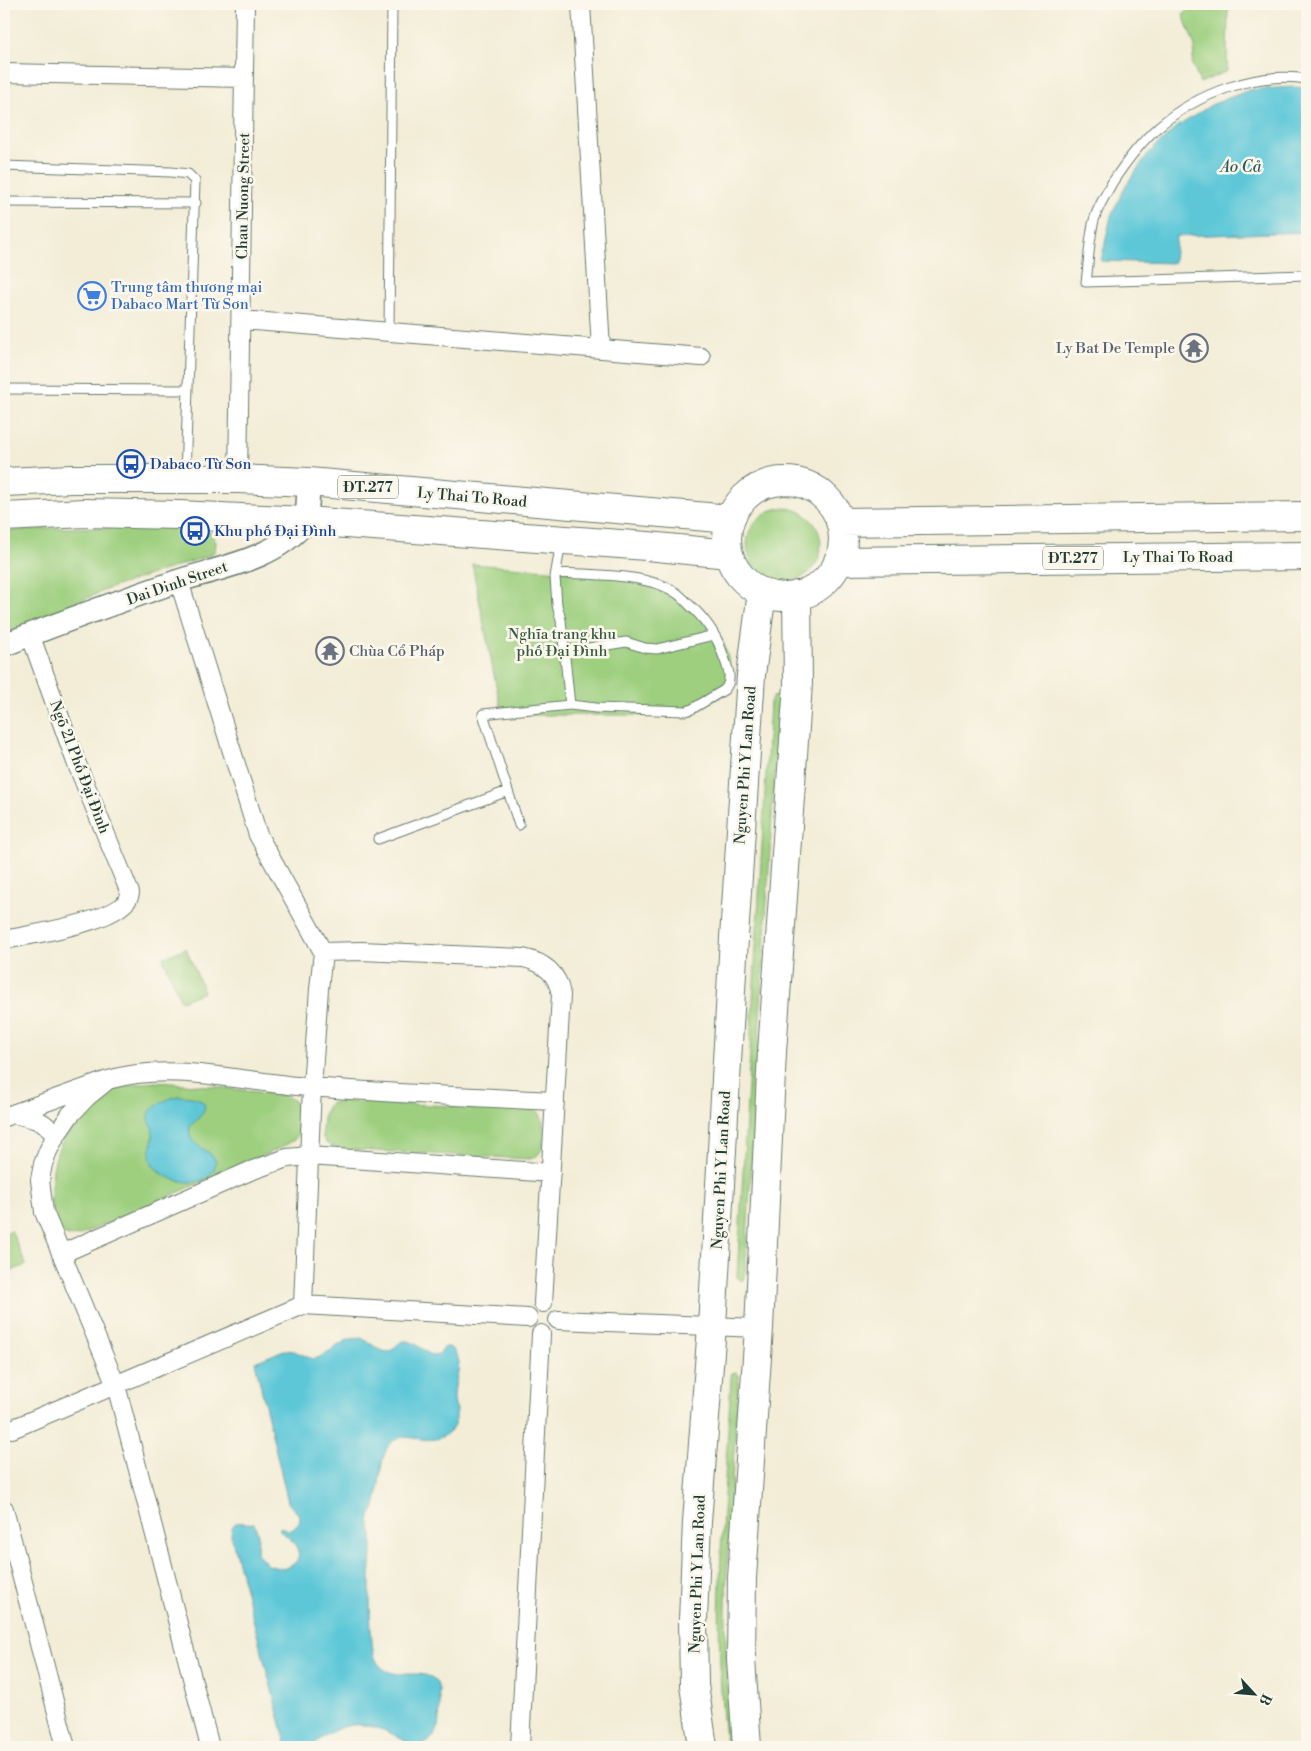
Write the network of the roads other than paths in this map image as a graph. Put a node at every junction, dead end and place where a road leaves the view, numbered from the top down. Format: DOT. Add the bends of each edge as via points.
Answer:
graph roads {
  1 [pos="245,4"];
  2 [pos="392,4"];
  3 [pos="581,4"];
  4 [pos="4,73"];
  5 [pos="244,78"];
  6 [pos="1307,78"];
  7 [pos="4,166"];
  8 [pos="4,202"];
  9 [pos="196,204"];
  10 [pos="1307,275"];
  11 [pos="241,320"];
  12 [pos="388,332"];
  13 [pos="601,349"];
  14 [pos="701,358"];
  15 [pos="4,389"];
  16 [pos="188,390"];
  17 [pos="238,479"];
  18 [pos="185,480"];
  19 [pos="4,482"];
  20 [pos="309,482"];
  21 [pos="1307,516"];
  22 [pos="4,517"];
  23 [pos="730,519"];
  24 [pos="305,521"];
  25 [pos="840,522"];
  26 [pos="561,540"];
  27 [pos="729,554"];
  28 [pos="1307,556"];
  29 [pos="838,561"];
  30 [pos="556,573"];
  31 [pos="179,581"];
  32 [pos="762,592"];
  33 [pos="797,595"];
  34 [pos="30,634"];
  35 [pos="714,635"];
  36 [pos="4,645"];
  37 [pos="564,652"];
  38 [pos="570,705"];
  39 [pos="508,791"];
  40 [pos="520,825"];
  41 [pos="378,840"];
  42 [pos="4,940"];
  43 [pos="323,952"];
  44 [pos="108,1080"];
  45 [pos="312,1087"];
  46 [pos="555,1101"];
  47 [pos="8,1116"];
  48 [pos="55,1137"];
  49 [pos="309,1156"];
  50 [pos="551,1173"];
  51 [pos="61,1254"];
  52 [pos="542,1303"];
  53 [pos="303,1305"];
  54 [pos="528,1318"];
  55 [pos="558,1320"];
  56 [pos="712,1326"];
  57 [pos="759,1328"];
  58 [pos="541,1334"];
  59 [pos="116,1385"];
  60 [pos="12,1429"];
  61 [pos="4,1509"];
  62 [pos="66,1747"];
  63 [pos="210,1747"];
  64 [pos="520,1747"];
  65 [pos="703,1747"];
  66 [pos="747,1747"];
  1 -- 5 [label="street, Chau Nuong Street"];
  2 -- 12 [label="lane"];
  3 -- 13 [label="street"];
  4 -- 5 [label="street"];
  5 -- 11 [label="street, Chau Nuong Street"];
  6 -- 10 [label="lane" via="1263,78 1238,85 1182,109 1158,127 1126,163 1103,199 1095,218 1086,282"];
  7 -- 9 [label="lane" via="188,174 196,181"];
  8 -- 9 [label="lane"];
  9 -- 16 [label="lane"];
  11 -- 12 [label="street"];
  11 -- 17 [label="street, Chau Nuong Street"];
  12 -- 13 [label="street"];
  13 -- 14 [label="street"];
  15 -- 16 [label="lane"];
  16 -- 18 [label="lane"];
  17 -- 18 [label="main road, Ly Thai To Road / ĐT.277"];
  17 -- 20 [label="main road, Ly Thai To Road / ĐT.277"];
  18 -- 19 [label="main road, Ly Thai To Road / ĐT.277"];
  20 -- 23 [label="main road, Ly Thai To Road / ĐT.277"];
  20 -- 24 [label="street"];
  21 -- 25 [label="main road"];
  22 -- 24 [label="main road" via="179,515"];
  23 -- 25 [label="main road" via="752,491 763,485 786,481 820,492"];
  23 -- 27 [label="main road" via="727,536"];
  24 -- 26 [label="main road"];
  24 -- 31 [label="street, Dai Dinh Street" via="273,549"];
  25 -- 29 [label="main road" via="842,542"];
  26 -- 27 [label="main road"];
  26 -- 30 [label="lane"];
  27 -- 32 [label="main road" via="743,579"];
  28 -- 29 [label="main road, Ly Thai To Road / ĐT.277"];
  29 -- 33 [label="main road" via="825,580"];
  30 -- 35 [label="lane" via="651,581 678,595 700,615"];
  30 -- 37 [label="lane"];
  31 -- 34 [label="street, Dai Dinh Street"];
  31 -- 43 [label="street" via="258,835"];
  32 -- 33 [label="main road" via="776,596"];
  32 -- 56 [label="main road, Nguyen Phi Y Lan Road" via="751,675"];
  33 -- 57 [label="main road" via="798,684 772,1052"];
  34 -- 36 [label="street, Dai Dinh Street"];
  34 -- 42 [label="street, Ngõ 21 Phố Đại Đình" via="76,762 130,893 121,907 98,918"];
  35 -- 37 [label="lane" via="657,649 626,642"];
  35 -- 38 [label="lane" via="723,652 729,683 724,690 692,709 677,712"];
  37 -- 38 [label="lane"];
  38 -- 39 [label="lane" via="483,714"];
  39 -- 40 [label="lane"];
  39 -- 41 [label="lane"];
  43 -- 45 [label="street"];
  43 -- 46 [label="street" via="523,958 541,963 549,969 560,987"];
  44 -- 45 [label="street" via="140,1073 196,1074"];
  44 -- 47 [label="street"];
  44 -- 48 [label="street" via="70,1115"];
  45 -- 46 [label="street"];
  45 -- 49 [label="street"];
  46 -- 50 [label="street"];
  47 -- 48 [label="street" via="39,1121 47,1125"];
  48 -- 51 [label="street" via="40,1180 44,1212"];
  49 -- 50 [label="street"];
  49 -- 51 [label="street" via="287,1158 250,1171"];
  49 -- 53 [label="street"];
  50 -- 52 [label="street"];
  51 -- 59 [label="street"];
  52 -- 54 [label="street" via="533,1307"];
  52 -- 55 [label="street" via="556,1310"];
  53 -- 54 [label="street"];
  53 -- 59 [label="street"];
  54 -- 58 [label="street" via="532,1330"];
  55 -- 56 [label="street"];
  55 -- 58 [label="street" via="554,1329"];
  56 -- 57 [label="street"];
  56 -- 65 [label="main road, Nguyen Phi Y Lan Road" via="693,1620 694,1685"];
  57 -- 66 [label="main road" via="740,1627"];
  58 -- 64 [label="street"];
  59 -- 60 [label="street"];
  59 -- 63 [label="street"];
  61 -- 62 [label="street"];
}
